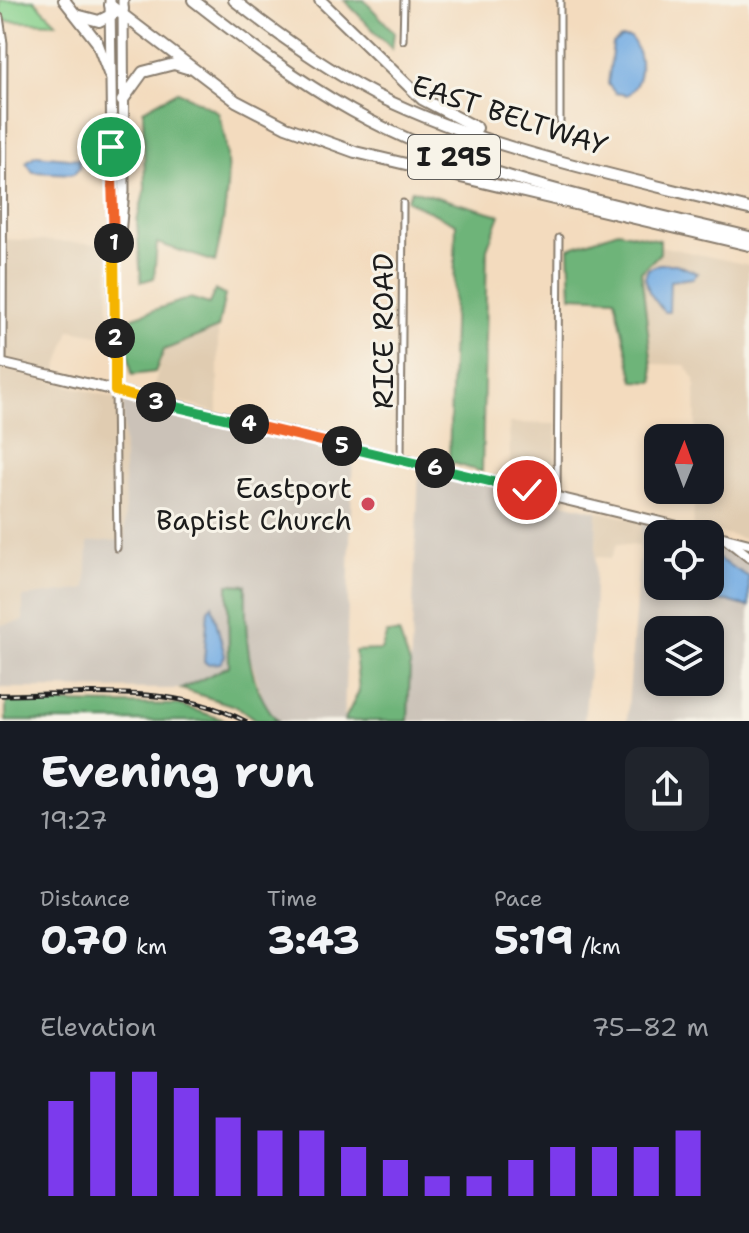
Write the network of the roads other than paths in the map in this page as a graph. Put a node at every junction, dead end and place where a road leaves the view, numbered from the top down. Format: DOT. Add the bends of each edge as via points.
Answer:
graph roads {
  1 [pos="64,0"];
  2 [pos="193,0"];
  3 [pos="234,0"];
  4 [pos="320,0"];
  5 [pos="404,0"];
  6 [pos="560,0"];
  7 [pos="117,9"];
  8 [pos="79,15"];
  9 [pos="0,17"];
  10 [pos="403,40"];
  11 [pos="193,69"];
  12 [pos="110,76"];
  13 [pos="122,101"];
  14 [pos="560,121"];
  15 [pos="538,154"];
  16 [pos="403,203"];
  17 [pos="749,209"];
  18 [pos="749,237"];
  19 [pos="559,238"];
  20 [pos="749,245"];
  21 [pos="116,264"];
  22 [pos="1,363"];
  23 [pos="51,375"];
  24 [pos="115,391"];
  25 [pos="401,460"];
  26 [pos="557,497"];
  27 [pos="725,538"];
  28 [pos="749,544"];
  29 [pos="117,548"];
  30 [pos="749,557"];
  1 -- 8 [label="highway"];
  2 -- 18 [label="highway, EAST BELTWAY / I 295" via="298,77 420,144 480,167"];
  3 -- 15 [label="highway, EAST BELTWAY / I 295" via="294,45 375,94 438,122"];
  4 -- 15 [label="highway" via="422,99"];
  5 -- 10 [label="street"];
  6 -- 14 [label="street"];
  7 -- 8 [label="highway" via="92,21"];
  7 -- 11 [label="highway"];
  7 -- 12 [label="main road"];
  7 -- 13 [label="main road"];
  8 -- 12 [label="highway"];
  9 -- 22 [label="street"];
  11 -- 13 [label="highway" via="174,64 143,72"];
  11 -- 20 [label="highway" via="236,101 286,127 355,152"];
  12 -- 21 [label="main road"];
  13 -- 21 [label="main road" via="124,191"];
  15 -- 17 [label="highway, EAST BELTWAY / I 295"];
  16 -- 25 [label="street, RICE ROAD"];
  19 -- 26 [label="street"];
  21 -- 24 [label="main road"];
  22 -- 23 [label="street"];
  23 -- 24 [label="main road"];
  24 -- 25 [label="main road"];
  24 -- 29 [label="street"];
  25 -- 26 [label="main road"];
  26 -- 27 [label="main road"];
  27 -- 28 [label="street"];
  27 -- 30 [label="main road"];
}
